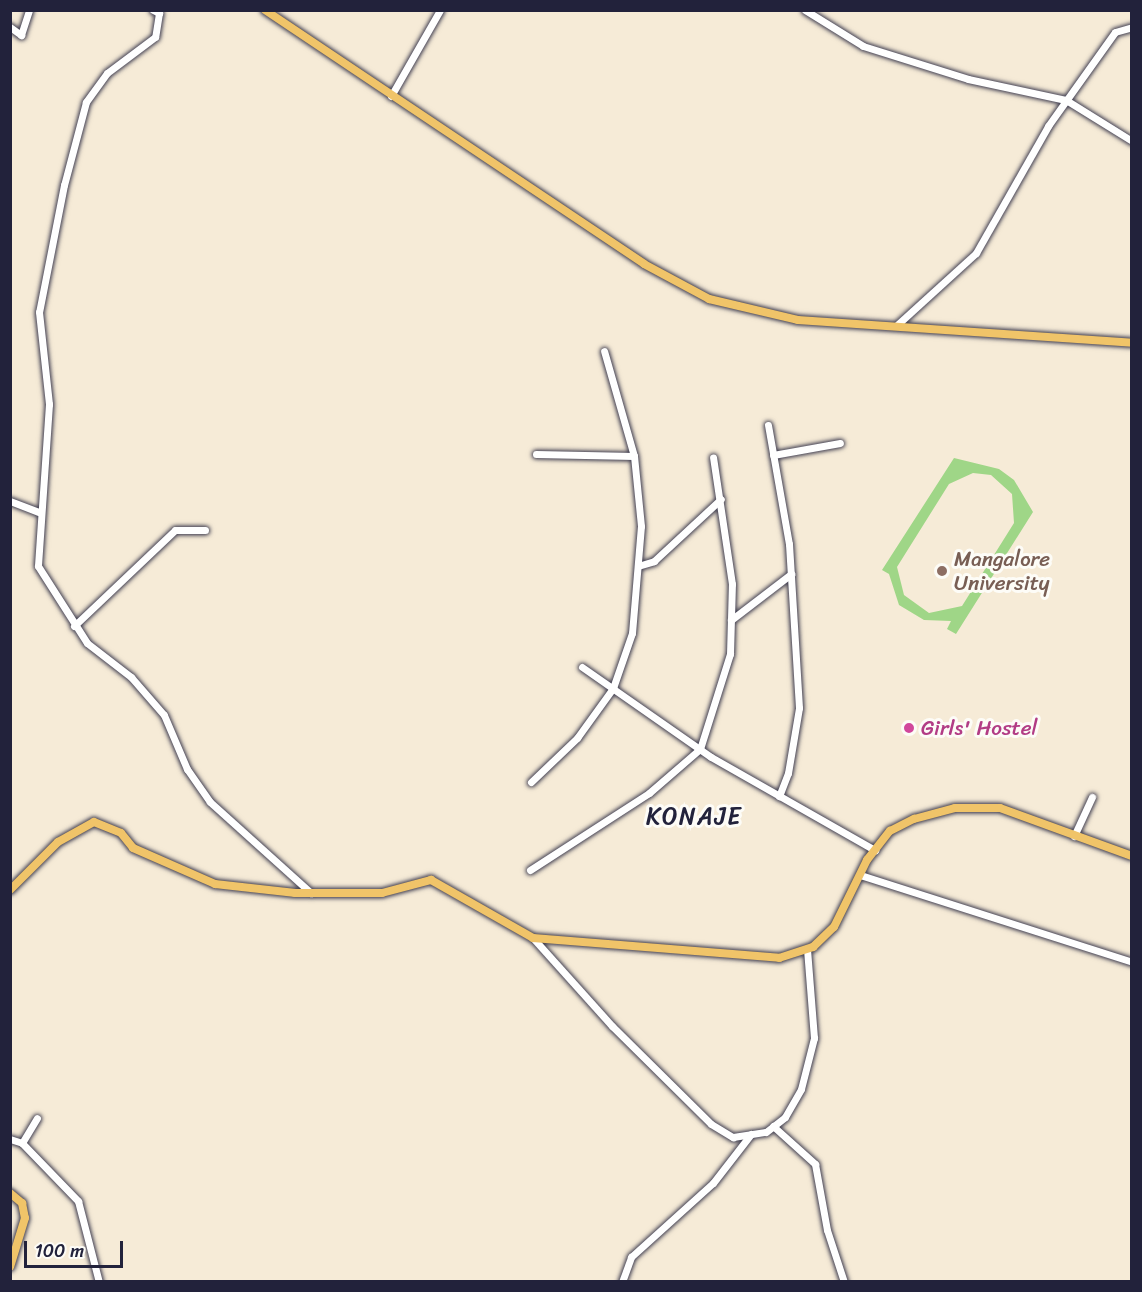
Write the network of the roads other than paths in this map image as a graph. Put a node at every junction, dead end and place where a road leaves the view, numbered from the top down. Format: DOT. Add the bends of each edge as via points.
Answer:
graph roads {
  1 [pos="29,10"];
  2 [pos="153,10"];
  3 [pos="265,10"];
  4 [pos="440,10"];
  5 [pos="805,10"];
  6 [pos="10,27"];
  7 [pos="1131,27"];
  8 [pos="392,96"];
  9 [pos="1066,100"];
  10 [pos="1131,141"];
  11 [pos="898,324"];
  12 [pos="1131,343"];
  13 [pos="604,351"];
  14 [pos="768,425"];
  15 [pos="840,443"];
  16 [pos="536,454"];
  17 [pos="773,455"];
  18 [pos="634,456"];
  19 [pos="713,457"];
  20 [pos="721,499"];
  21 [pos="10,501"];
  22 [pos="39,512"];
  23 [pos="205,530"];
  24 [pos="638,566"];
  25 [pos="791,574"];
  26 [pos="731,620"];
  27 [pos="74,626"];
  28 [pos="582,667"];
  29 [pos="613,688"];
  30 [pos="700,749"];
  31 [pos="531,782"];
  32 [pos="779,795"];
  33 [pos="1092,797"];
  34 [pos="1074,836"];
  35 [pos="875,850"];
  36 [pos="1131,856"];
  37 [pos="530,870"];
  38 [pos="860,875"];
  39 [pos="10,890"];
  40 [pos="311,893"];
  41 [pos="533,938"];
  42 [pos="807,949"];
  43 [pos="1131,962"];
  44 [pos="37,1119"];
  45 [pos="773,1126"];
  46 [pos="751,1134"];
  47 [pos="10,1139"];
  48 [pos="22,1143"];
  49 [pos="10,1193"];
  50 [pos="10,1267"];
  51 [pos="99,1281"];
  52 [pos="622,1281"];
  53 [pos="844,1281"];
  1 -- 6 [label="street" via="21,35"];
  2 -- 22 [label="street" via="159,13 155,36 107,73 86,102 64,185 39,312 49,404"];
  3 -- 8 [label="main road"];
  4 -- 8 [label="street"];
  5 -- 9 [label="street" via="863,46 968,79"];
  7 -- 9 [label="street" via="1115,32"];
  8 -- 11 [label="main road" via="644,264 709,299 798,320"];
  9 -- 10 [label="street"];
  9 -- 11 [label="street" via="976,253"];
  11 -- 12 [label="main road"];
  13 -- 18 [label="street"];
  14 -- 17 [label="street"];
  15 -- 17 [label="street"];
  16 -- 18 [label="street"];
  17 -- 25 [label="street"];
  18 -- 24 [label="street" via="641,526"];
  19 -- 20 [label="street"];
  20 -- 24 [label="street" via="654,561"];
  20 -- 26 [label="street" via="731,574"];
  21 -- 22 [label="street"];
  22 -- 27 [label="street" via="38,566"];
  23 -- 27 [label="street" via="175,530"];
  24 -- 29 [label="street" via="632,633"];
  25 -- 26 [label="street"];
  25 -- 32 [label="street" via="799,708 788,773"];
  26 -- 30 [label="street" via="730,654"];
  27 -- 40 [label="street" via="164,715 187,769 210,802"];
  28 -- 29 [label="street"];
  29 -- 30 [label="street"];
  29 -- 31 [label="street" via="577,738"];
  30 -- 32 [label="street"];
  30 -- 37 [label="street" via="649,793"];
  32 -- 35 [label="street"];
  33 -- 34 [label="street"];
  34 -- 35 [label="main road" via="1000,808 955,807 890,831"];
  34 -- 36 [label="main road"];
  35 -- 38 [label="main road"];
  38 -- 42 [label="main road" via="834,927"];
  38 -- 43 [label="street"];
  39 -- 40 [label="main road" via="58,842 94,822 121,833 134,848 215,884"];
  40 -- 41 [label="main road" via="382,893 431,879"];
  41 -- 42 [label="main road" via="740,959 779,958"];
  41 -- 46 [label="street" via="711,1124 733,1137"];
  42 -- 45 [label="street" via="814,1038 801,1089"];
  44 -- 48 [label="street"];
  45 -- 46 [label="street"];
  45 -- 53 [label="street" via="815,1164 827,1230"];
  46 -- 52 [label="street" via="713,1183 631,1257"];
  47 -- 48 [label="street"];
  48 -- 51 [label="street" via="78,1202"];
  49 -- 50 [label="main road" via="22,1203 25,1218"];
}
